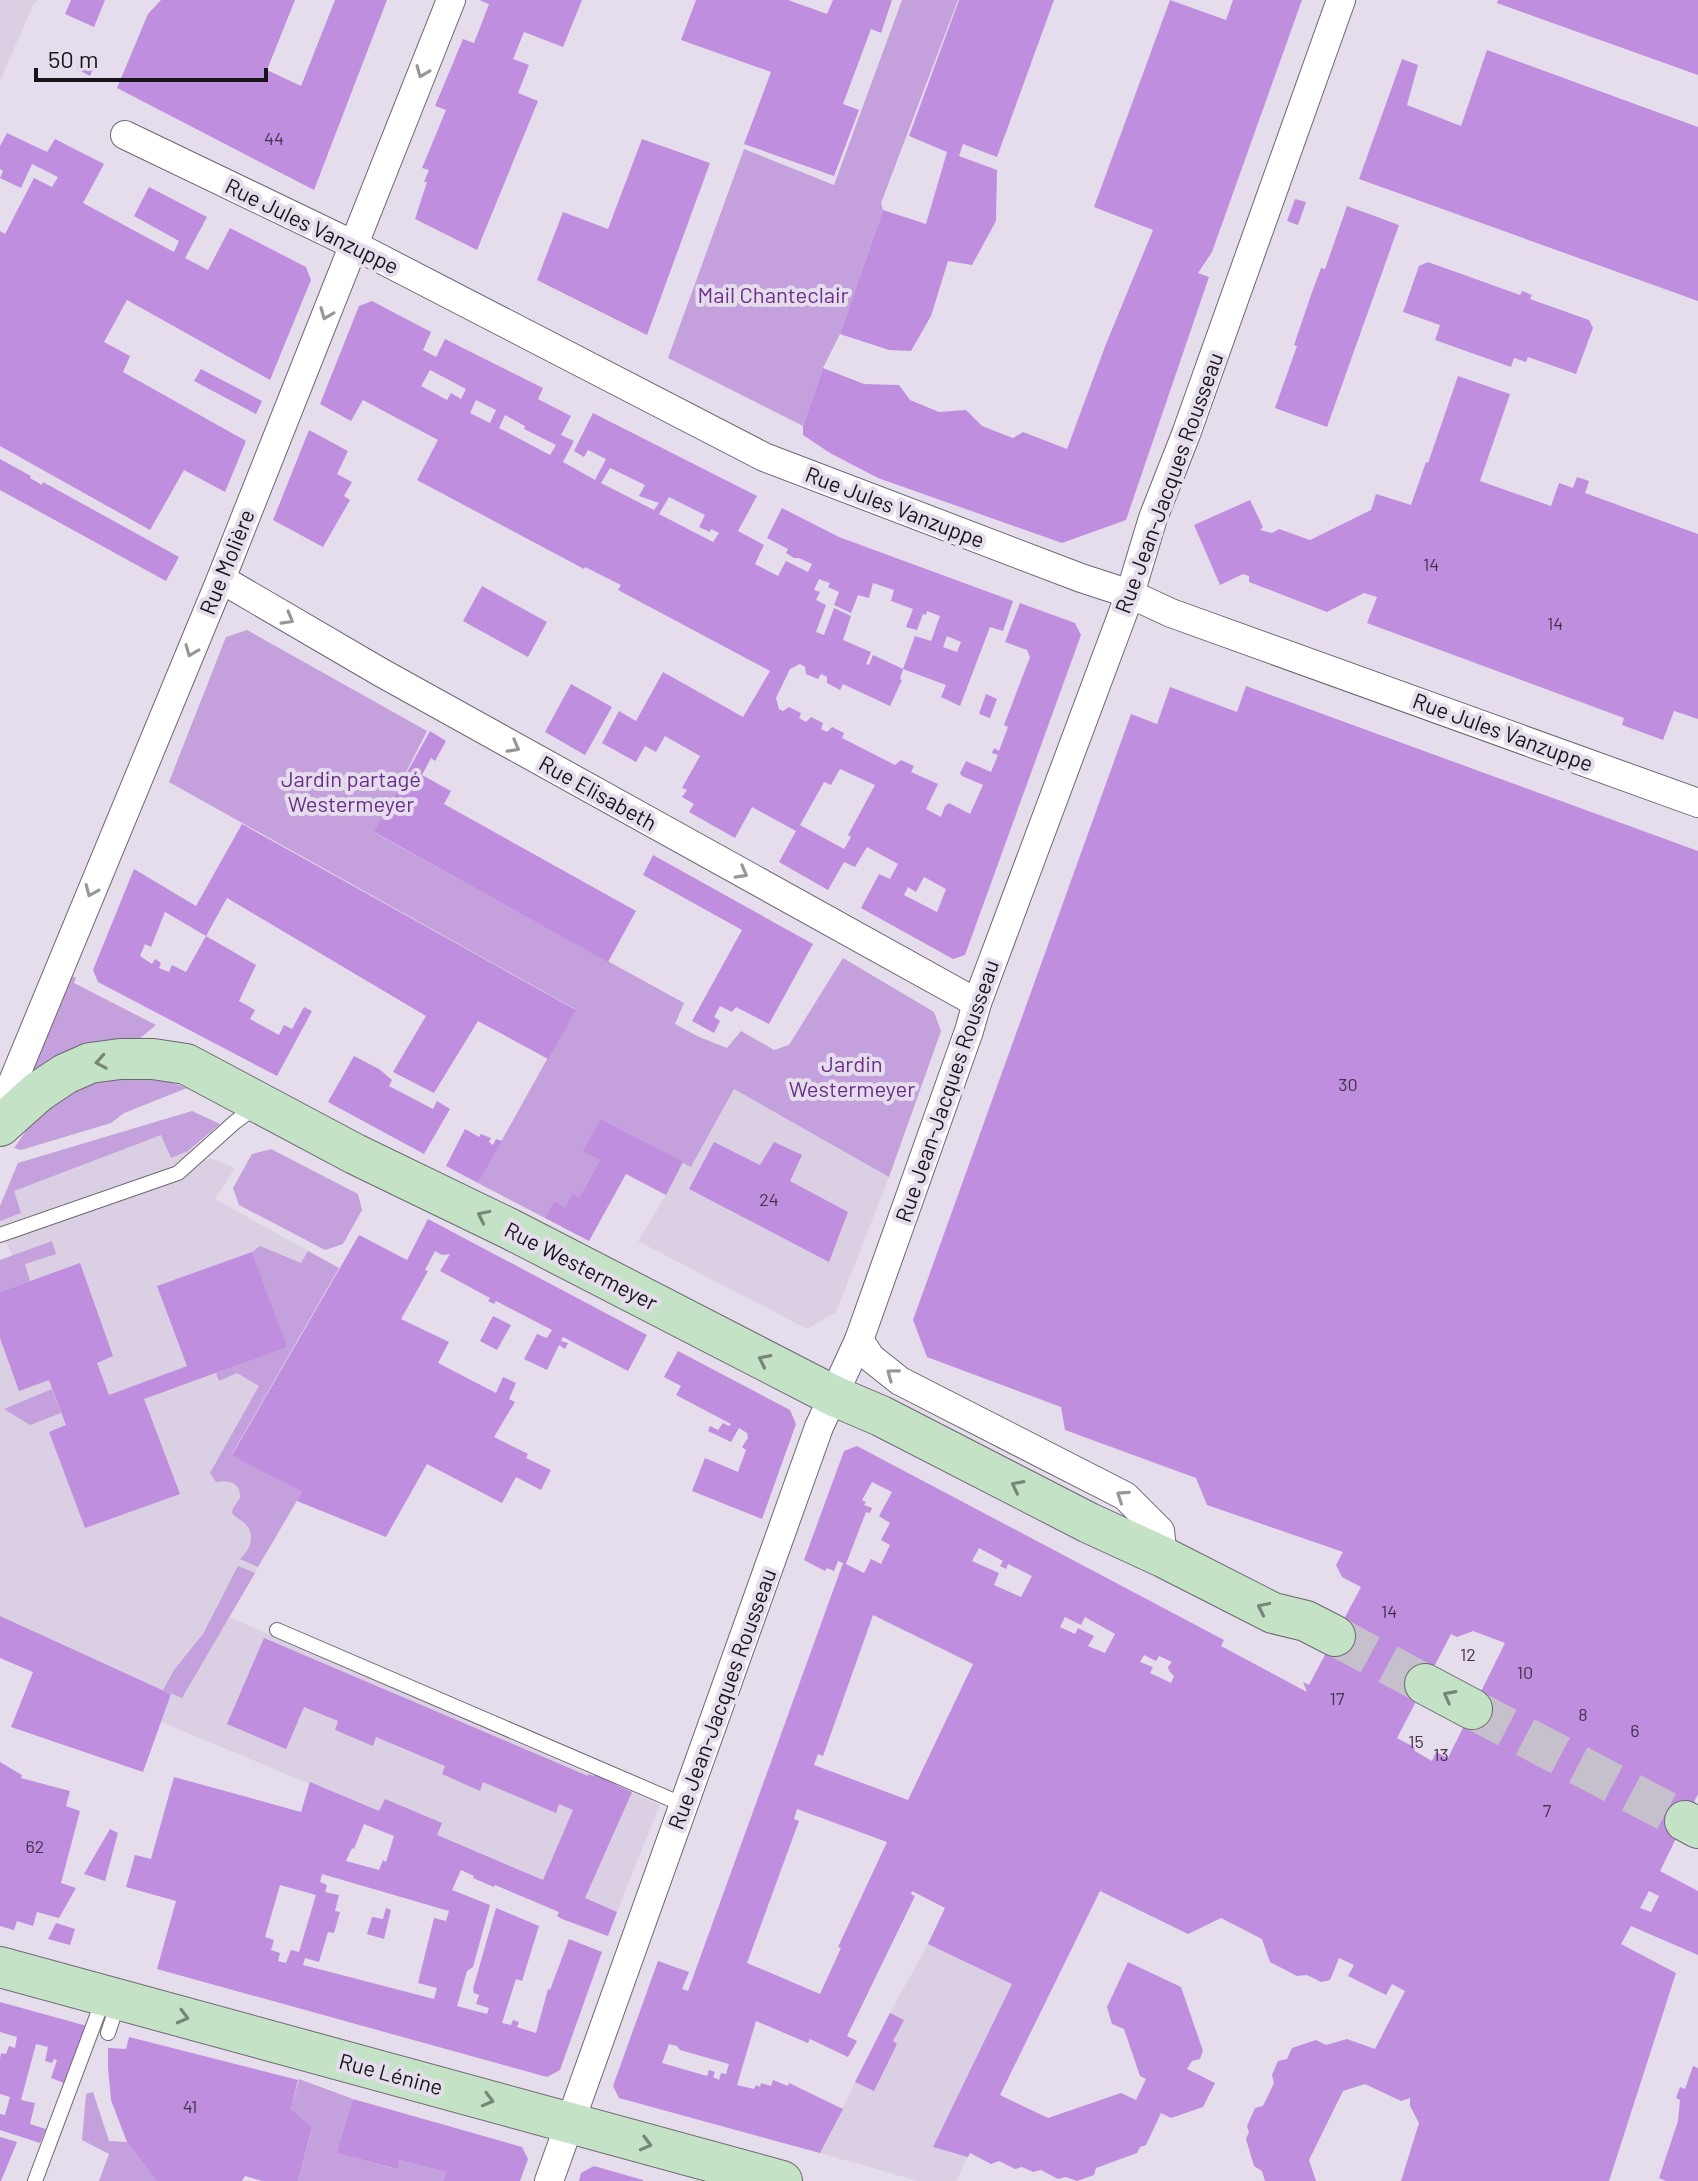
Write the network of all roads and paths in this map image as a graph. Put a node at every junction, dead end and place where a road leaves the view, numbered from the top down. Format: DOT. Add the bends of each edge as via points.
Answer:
graph roads {
  1 [pos="451,0"];
  2 [pos="1341,0"];
  3 [pos="125,135"];
  4 [pos="354,245"];
  5 [pos="221,579"];
  6 [pos="1130,594"];
  7 [pos="1698,803"];
  8 [pos="977,1003"];
  9 [pos="261,1104"];
  10 [pos="0,1124"];
  11 [pos="0,1235"];
  12 [pos="859,1340"];
  13 [pos="834,1396"];
  14 [pos="1163,1557"];
  15 [pos="277,1630"];
  16 [pos="1335,1636"];
  17 [pos="1425,1684"];
  18 [pos="1472,1709"];
  19 [pos="684,1805"];
  20 [pos="0,1967"];
  21 [pos="110,2009"];
  22 [pos="571,2124"];
  23 [pos="35,2181"];
  24 [pos="549,2181"];
  25 [pos="782,2181"];
  1 -- 4 [label="street, Rue Molière, one-way"];
  2 -- 6 [label="street, Rue Jean-Jacques Rousseau"];
  3 -- 4 [label="street, Rue Jules Vanzuppe"];
  4 -- 5 [label="street, Rue Molière, one-way"];
  4 -- 6 [label="street, Rue Jules Vanzuppe" via="764,457"];
  5 -- 8 [label="street, Rue Elisabeth, one-way"];
  5 -- 10 [label="street, Rue Molière, one-way" via="7,1096"];
  6 -- 7 [label="street, Rue Jules Vanzuppe" via="1183,618"];
  6 -- 8 [label="street, Rue Jean-Jacques Rousseau"];
  8 -- 12 [label="street, Rue Jean-Jacques Rousseau"];
  9 -- 10 [label="main road, Rue Westermeyer, one-way" via="186,1064 120,1059 90,1063 65,1074"];
  9 -- 11 [label="lane" via="178,1173"];
  13 -- 9 [label="main road, Rue Westermeyer, one-way"];
  12 -- 13 [label="street, Rue Jean-Jacques Rousseau"];
  14 -- 12 [label="street, one-way" via="1160,1531 1125,1496 900,1381 871,1358"];
  14 -- 13 [label="main road, Rue Westermeyer, one-way"];
  13 -- 19 [label="street, Rue Jean-Jacques Rousseau"];
  16 -- 14 [label="main road, Rue Westermeyer, one-way" via="1273,1613"];
  15 -- 19 [label="lane"];
  18 -- 17 [label="main road, one-way"];
  19 -- 22 [label="street, Rue Jean-Jacques Rousseau"];
  20 -- 21 [label="main road, Rue Lénine"];
  21 -- 22 [label="main road, Rue Lénine, one-way"];
  21 -- 23 [label="lane"];
  22 -- 24 [label="street, Rue Jean-Jacques Rousseau"];
  22 -- 25 [label="main road, Rue Lénine, one-way"];
}
